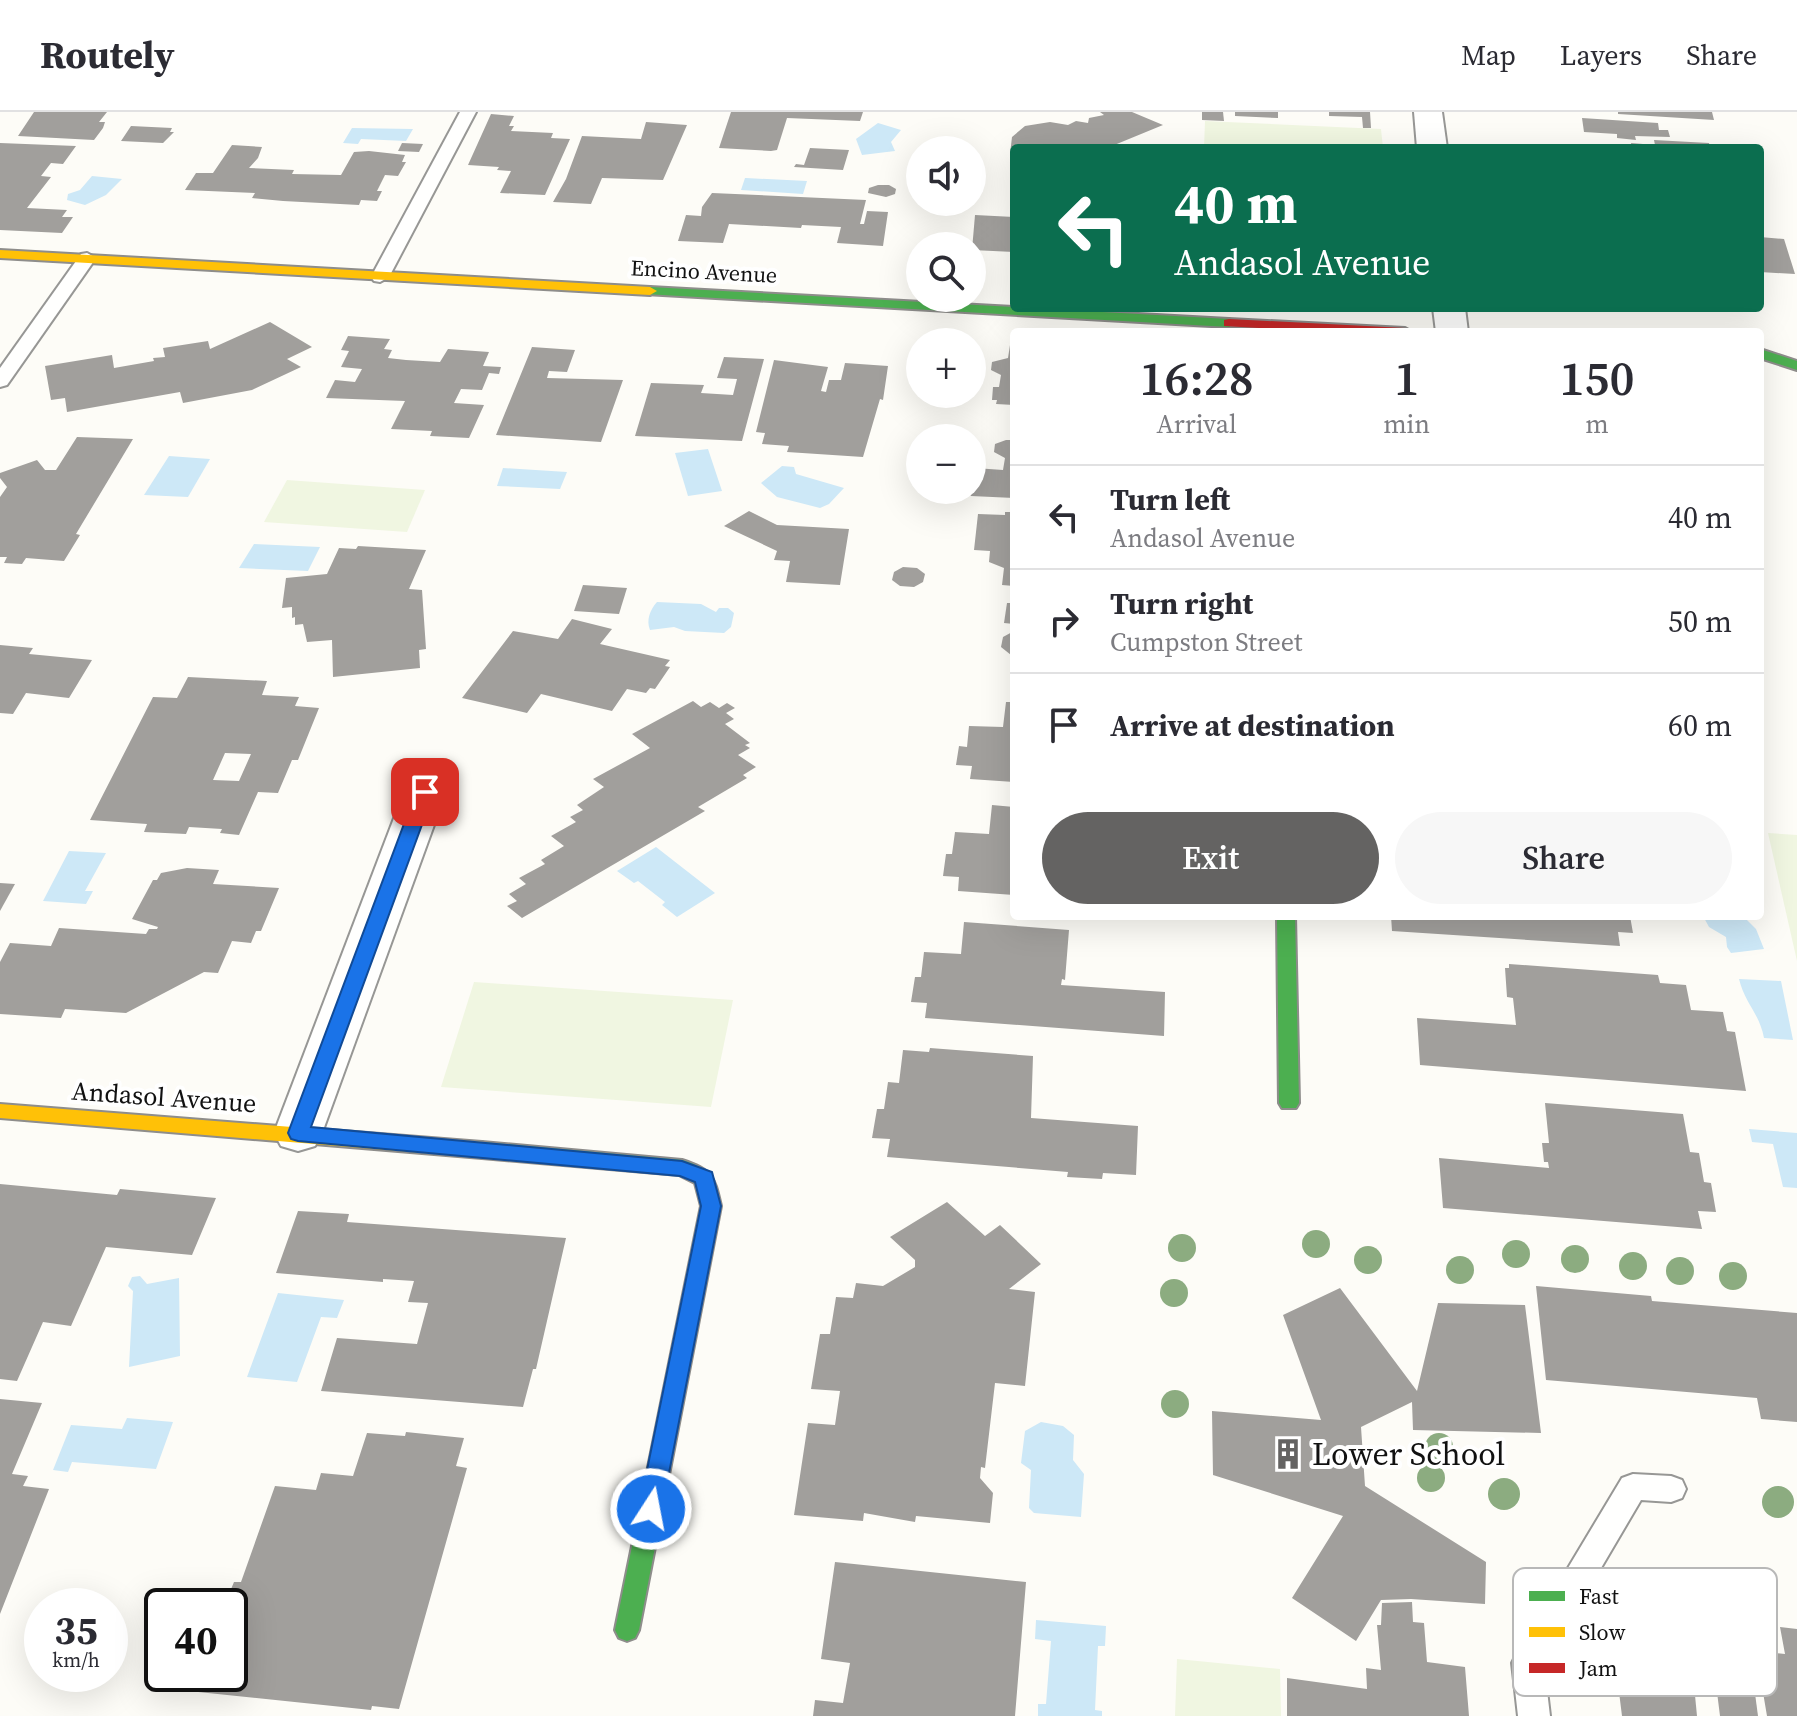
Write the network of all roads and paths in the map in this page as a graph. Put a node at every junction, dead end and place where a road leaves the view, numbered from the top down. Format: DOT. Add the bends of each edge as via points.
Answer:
graph roads {
  1 [pos="468,112"];
  2 [pos="1428,112"];
  3 [pos="1432,144"];
  4 [pos="0,254"];
  5 [pos="87,258"];
  6 [pos="380,277"];
  7 [pos="1280,328"];
  8 [pos="1764,354"];
  9 [pos="1794,364"];
  10 [pos="0,381"];
  11 [pos="425,792"];
  12 [pos="1286,920"];
  13 [pos="1289,1103"];
  14 [pos="0,1111"];
  15 [pos="298,1133"];
  16 [pos="1671,1489"];
  17 [pos="1585,1568"];
  18 [pos="627,1630"];
  19 [pos="1532,1696"];
  20 [pos="1534,1716"];
  1 -- 6 [label="lane"];
  2 -- 3 [label="street"];
  4 -- 5 [label="street, Encino Avenue"];
  5 -- 6 [label="street, Encino Avenue"];
  5 -- 10 [label="lane"];
  6 -- 7 [label="street, Encino Avenue"];
  8 -- 9 [label="street"];
  11 -- 15 [label="street"];
  12 -- 13 [label="street"];
  14 -- 15 [label="street, Andasol Avenue"];
  15 -- 18 [label="street, Andasol Avenue" via="682,1168 704,1178 711,1206"];
  16 -- 17 [label="lane" via="1633,1487"];
  19 -- 20 [label="lane"];
}
